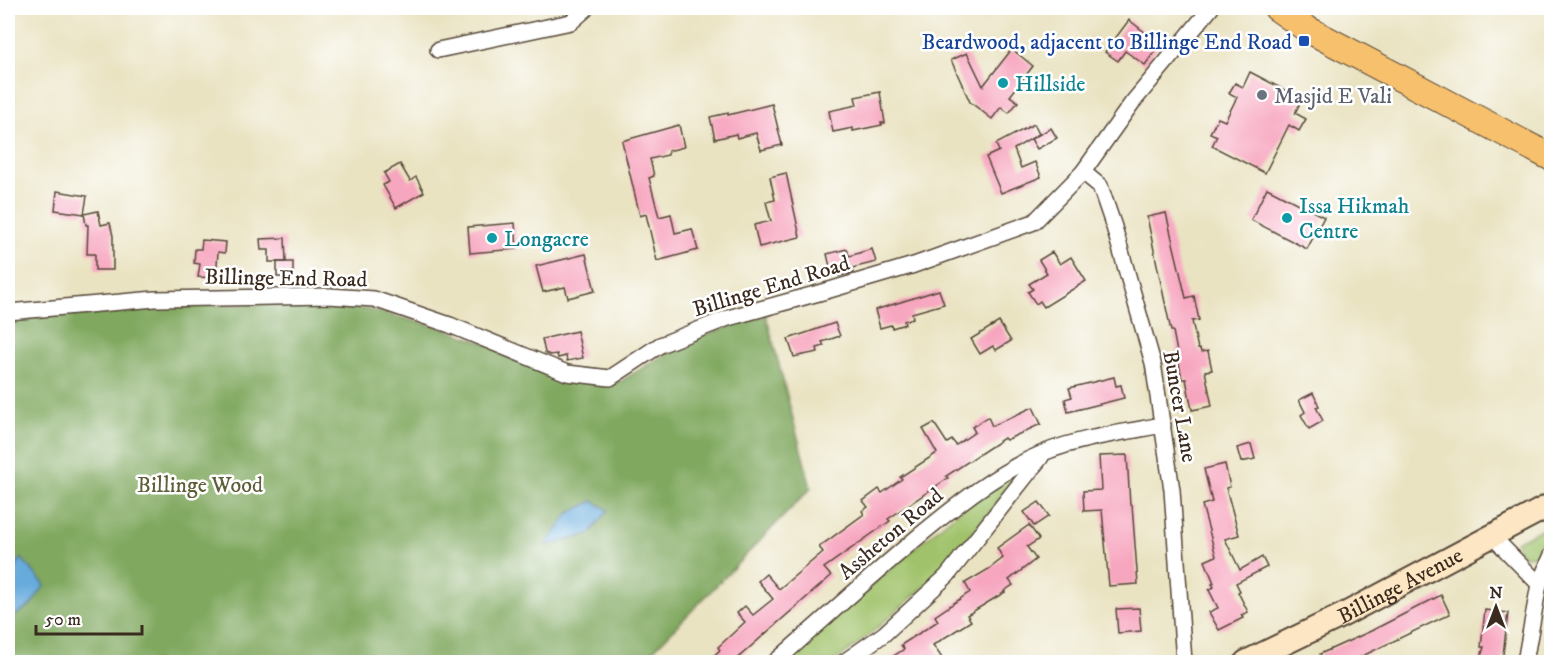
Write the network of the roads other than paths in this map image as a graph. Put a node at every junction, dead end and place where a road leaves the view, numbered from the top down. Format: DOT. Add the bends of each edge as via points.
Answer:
graph roads {
  1 [pos="586,8"];
  2 [pos="1211,8"];
  3 [pos="1277,8"];
  4 [pos="438,50"];
  5 [pos="1551,158"];
  6 [pos="1083,172"];
  7 [pos="8,312"];
  8 [pos="1163,425"];
  9 [pos="1044,452"];
  10 [pos="1551,504"];
  11 [pos="1492,536"];
  12 [pos="1551,555"];
  13 [pos="1539,584"];
  14 [pos="775,663"];
  15 [pos="844,663"];
  16 [pos="1184,663"];
  17 [pos="1246,663"];
  18 [pos="1525,663"];
  1 -- 4 [label="street" via="572,22"];
  2 -- 6 [label="street, Billinge End Road" via="1132,103"];
  3 -- 5 [label="highway" via="1307,29"];
  6 -- 7 [label="street, Billinge End Road" via="1034,222 914,265 728,318 660,345 610,378 567,373 374,299 155,299"];
  6 -- 8 [label="street, Buncer Lane" via="1100,186 1114,227 1152,363"];
  8 -- 9 [label="street, Assheton Road" via="1105,435"];
  8 -- 16 [label="street, Buncer Lane" via="1172,490"];
  9 -- 14 [label="street, Assheton Road" via="1004,472 966,498"];
  9 -- 15 [label="street" via="947,576"];
  10 -- 11 [label="main road, Billinge Avenue"];
  11 -- 13 [label="street"];
  11 -- 17 [label="main road, Billinge Avenue"];
  12 -- 13 [label="street"];
  13 -- 18 [label="street"];
}
